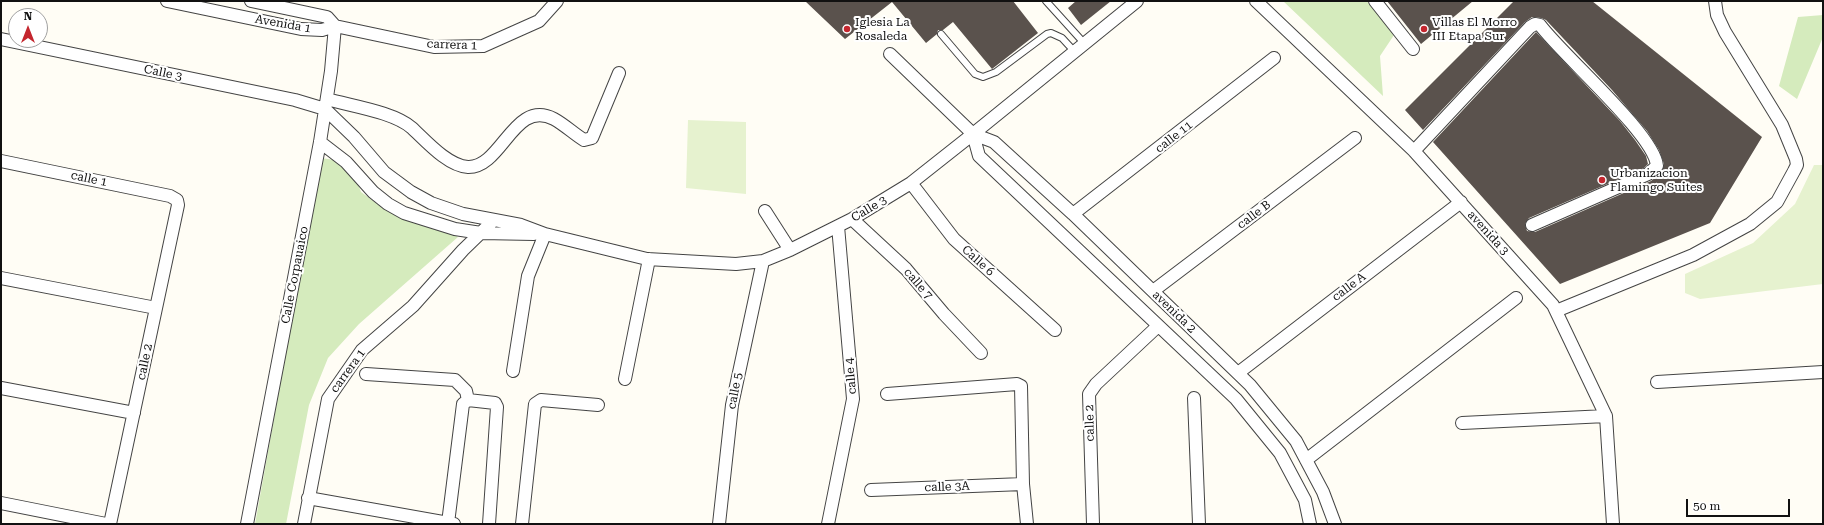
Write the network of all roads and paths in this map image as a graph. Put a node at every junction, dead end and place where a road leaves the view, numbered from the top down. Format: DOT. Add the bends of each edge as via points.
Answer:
graph roads {
  1 [pos="167,1"];
  2 [pos="251,1"];
  3 [pos="557,1"];
  4 [pos="1046,1"];
  5 [pos="1137,1"];
  6 [pos="1256,1"];
  7 [pos="1375,1"];
  8 [pos="1715,1"];
  9 [pos="336,26"];
  10 [pos="941,34"];
  11 [pos="1,39"];
  12 [pos="1084,43"];
  13 [pos="1413,49"];
  14 [pos="1074,51"];
  15 [pos="890,54"];
  16 [pos="1274,58"];
  17 [pos="618,73"];
  18 [pos="326,104"];
  19 [pos="973,134"];
  20 [pos="1355,138"];
  21 [pos="320,142"];
  22 [pos="1414,151"];
  23 [pos="1,161"];
  24 [pos="911,183"];
  25 [pos="177,200"];
  26 [pos="1461,202"];
  27 [pos="765,211"];
  28 [pos="1073,214"];
  29 [pos="852,219"];
  30 [pos="494,220"];
  31 [pos="1532,225"];
  32 [pos="838,226"];
  33 [pos="481,233"];
  34 [pos="545,234"];
  35 [pos="790,250"];
  36 [pos="649,259"];
  37 [pos="763,261"];
  38 [pos="1,278"];
  39 [pos="1153,291"];
  40 [pos="1516,298"];
  41 [pos="156,308"];
  42 [pos="1556,311"];
  43 [pos="1158,326"];
  44 [pos="1055,330"];
  45 [pos="981,353"];
  46 [pos="513,371"];
  47 [pos="1823,372"];
  48 [pos="366,374"];
  49 [pos="1238,374"];
  50 [pos="625,379"];
  51 [pos="1657,382"];
  52 [pos="1,388"];
  53 [pos="887,394"];
  54 [pos="1194,398"];
  55 [pos="468,400"];
  56 [pos="598,405"];
  57 [pos="134,413"];
  58 [pos="1606,416"];
  59 [pos="1462,423"];
  60 [pos="1306,460"];
  61 [pos="1023,484"];
  62 [pos="872,490"];
  63 [pos="308,498"];
  64 [pos="1,503"];
  65 [pos="451,523"];
  66 [pos="106,524"];
  67 [pos="110,524"];
  68 [pos="246,524"];
  69 [pos="304,524"];
  70 [pos="489,524"];
  71 [pos="522,524"];
  72 [pos="719,524"];
  73 [pos="828,524"];
  74 [pos="1027,524"];
  75 [pos="1093,524"];
  76 [pos="1199,524"];
  77 [pos="1310,524"];
  78 [pos="1335,524"];
  79 [pos="1613,524"];
  1 -- 9 [label="street, Avenida 1" via="301,29 322,30"];
  2 -- 9 [label="street, Avenida 1" via="327,17"];
  3 -- 9 [label="street, carrera 1" via="539,21 483,46 434,47"];
  4 -- 12 [label="lane"];
  5 -- 12 [label="street, Calle 3"];
  6 -- 22 [label="street, avenida 3"];
  7 -- 13 [label="street"];
  8 -- 42 [label="street" via="1717,15 1725,32 1782,125 1796,159 1794,171 1777,202 1750,224 1693,256"];
  9 -- 18 [label="street, Calle Corpauaico"];
  10 -- 14 [label="lane" via="975,74 983,77 996,72 1047,34 1062,38"];
  11 -- 18 [label="street, Calle 3"];
  12 -- 14 [label="street, Calle 3"];
  14 -- 19 [label="street, Calle 3"];
  15 -- 19 [label="street"];
  16 -- 28 [label="street, calle 11"];
  17 -- 18 [label="street, Calle 3" via="592,138 584,140 554,119 541,116 530,118 518,125 485,161 474,166 460,165 442,155 427,145 412,128 394,117"];
  18 -- 21 [label="street, Calle Corpauaico"];
  18 -- 30 [label="street" via="384,172 411,192 431,203 463,214"];
  19 -- 24 [label="street, Calle 3"];
  19 -- 28 [label="street, avenida 2" via="994,142"];
  19 -- 43 [label="street" via="979,156"];
  20 -- 39 [label="street, calle B"];
  21 -- 33 [label="street" via="346,162 373,192 388,204 404,213 435,224"];
  21 -- 68 [label="street, Calle Corpauaico"];
  22 -- 26 [label="street, avenida 3"];
  22 -- 31 [label="street" via="1530,27 1540,25 1640,134 1656,159 1657,166 1648,174"];
  23 -- 25 [label="street, calle 1" via="170,196"];
  24 -- 29 [label="street, Calle 3"];
  24 -- 44 [label="street, Calle 6" via="954,239"];
  25 -- 41 [label="street, calle 2"];
  26 -- 42 [label="street, avenida 3"];
  26 -- 49 [label="street, calle A"];
  27 -- 35 [label="street"];
  28 -- 39 [label="street, avenida 2"];
  29 -- 32 [label="street, Calle 3"];
  29 -- 45 [label="street, calle 7" via="906,269"];
  30 -- 33 [label="street, carrera 1"];
  30 -- 34 [label="street"];
  32 -- 35 [label="street, Calle 3"];
  32 -- 73 [label="street, calle 4" via="853,399"];
  33 -- 34 [label="street"];
  33 -- 63 [label="street, carrera 1" via="413,306 362,350 328,399"];
  34 -- 36 [label="street, Calle 3"];
  34 -- 46 [label="street" via="528,276"];
  35 -- 37 [label="street, Calle 3"];
  36 -- 37 [label="street, Calle 3" via="736,264"];
  36 -- 50 [label="street"];
  37 -- 72 [label="street, calle 5" via="732,405"];
  38 -- 41 [label="street"];
  39 -- 49 [label="street, avenida 2"];
  40 -- 60 [label="street"];
  41 -- 57 [label="street, calle 2"];
  42 -- 58 [label="street, avenida 3"];
  43 -- 75 [label="street, calle 2" via="1096,384 1089,394"];
  43 -- 77 [label="street" via="1236,399 1280,453 1305,500"];
  47 -- 51 [label="street"];
  48 -- 55 [label="street" via="454,380 466,391"];
  49 -- 60 [label="street, avenida 2" via="1296,442"];
  52 -- 57 [label="street"];
  53 -- 61 [label="street" via="1017,384 1021,386"];
  54 -- 76 [label="street"];
  55 -- 65 [label="street" via="463,404"];
  55 -- 70 [label="street" via="490,401 497,407"];
  56 -- 71 [label="street" via="541,400 535,404"];
  57 -- 67 [label="street, calle 2"];
  58 -- 59 [label="street"];
  58 -- 79 [label="street, avenida 3"];
  60 -- 78 [label="street, avenida 2" via="1323,492"];
  61 -- 62 [label="street, calle 3A"];
  61 -- 74 [label="street"];
  63 -- 65 [label="street"];
  63 -- 69 [label="street, carrera 1"];
  64 -- 66 [label="street"];
}
